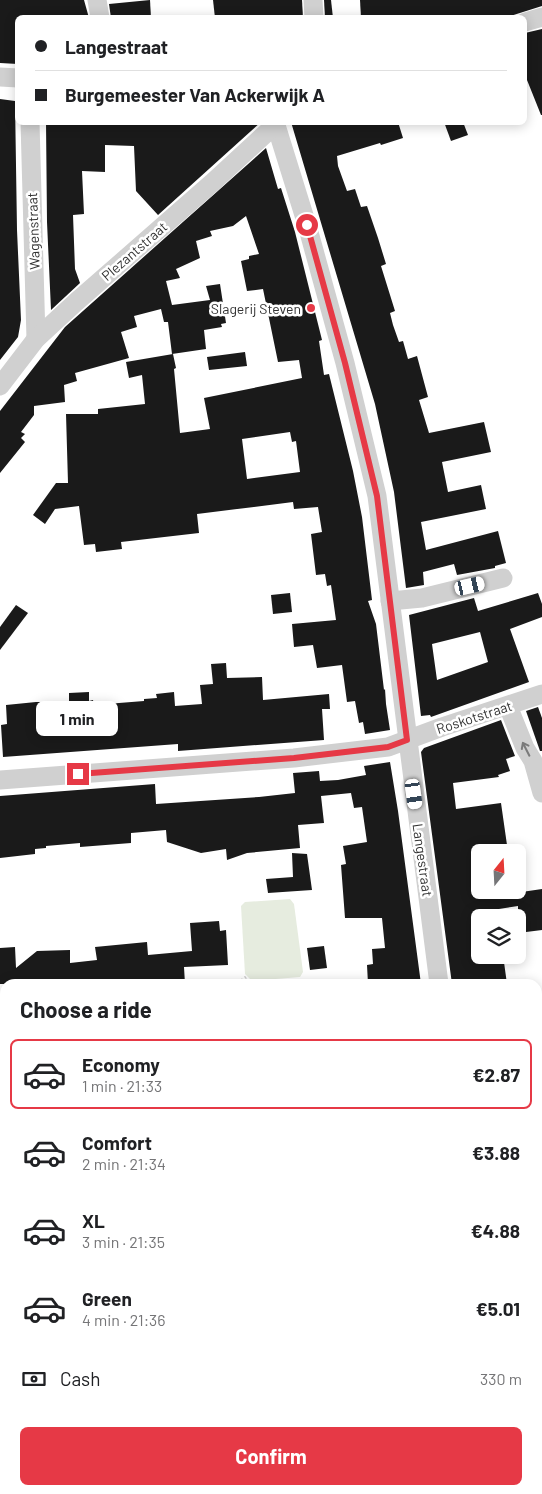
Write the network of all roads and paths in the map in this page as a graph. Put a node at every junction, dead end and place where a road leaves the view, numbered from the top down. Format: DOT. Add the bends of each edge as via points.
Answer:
graph roads {
  1 [pos="97,0"];
  2 [pos="313,0"];
  3 [pos="100,15"];
  4 [pos="314,15"];
  5 [pos="542,17"];
  6 [pos="527,21"];
  7 [pos="0,77"];
  8 [pos="15,78"];
  9 [pos="30,125"];
  10 [pos="274,125"];
  11 [pos="277,125"];
  12 [pos="36,339"];
  13 [pos="0,386"];
  14 [pos="503,578"];
  15 [pos="390,601"];
  16 [pos="542,694"];
  17 [pos="508,706"];
  18 [pos="407,740"];
  19 [pos="0,780"];
  20 [pos="542,793"];
  21 [pos="246,977"];
  22 [pos="243,979"];
  23 [pos="438,979"];
  1 -- 3 [label="street"];
  2 -- 4 [label="street"];
  5 -- 6 [label="street"];
  7 -- 8 [label="street"];
  9 -- 12 [label="street, Wagenstraat"];
  10 -- 12 [label="street, Plezantstraat"];
  11 -- 15 [label="street, Langestraat" via="345,363 377,496"];
  12 -- 13 [label="street, Plezantstraat"];
  14 -- 15 [label="street" via="422,598"];
  15 -- 18 [label="street, Langestraat"];
  16 -- 17 [label="street, Roskotstraat"];
  17 -- 18 [label="street, Roskotstraat"];
  20 -- 17 [label="street, one-way" via="533,761"];
  18 -- 19 [label="street, Roskotstraat" via="388,747 294,758"];
  18 -- 23 [label="street, Langestraat"];
  21 -- 22 [label="path"];
}
